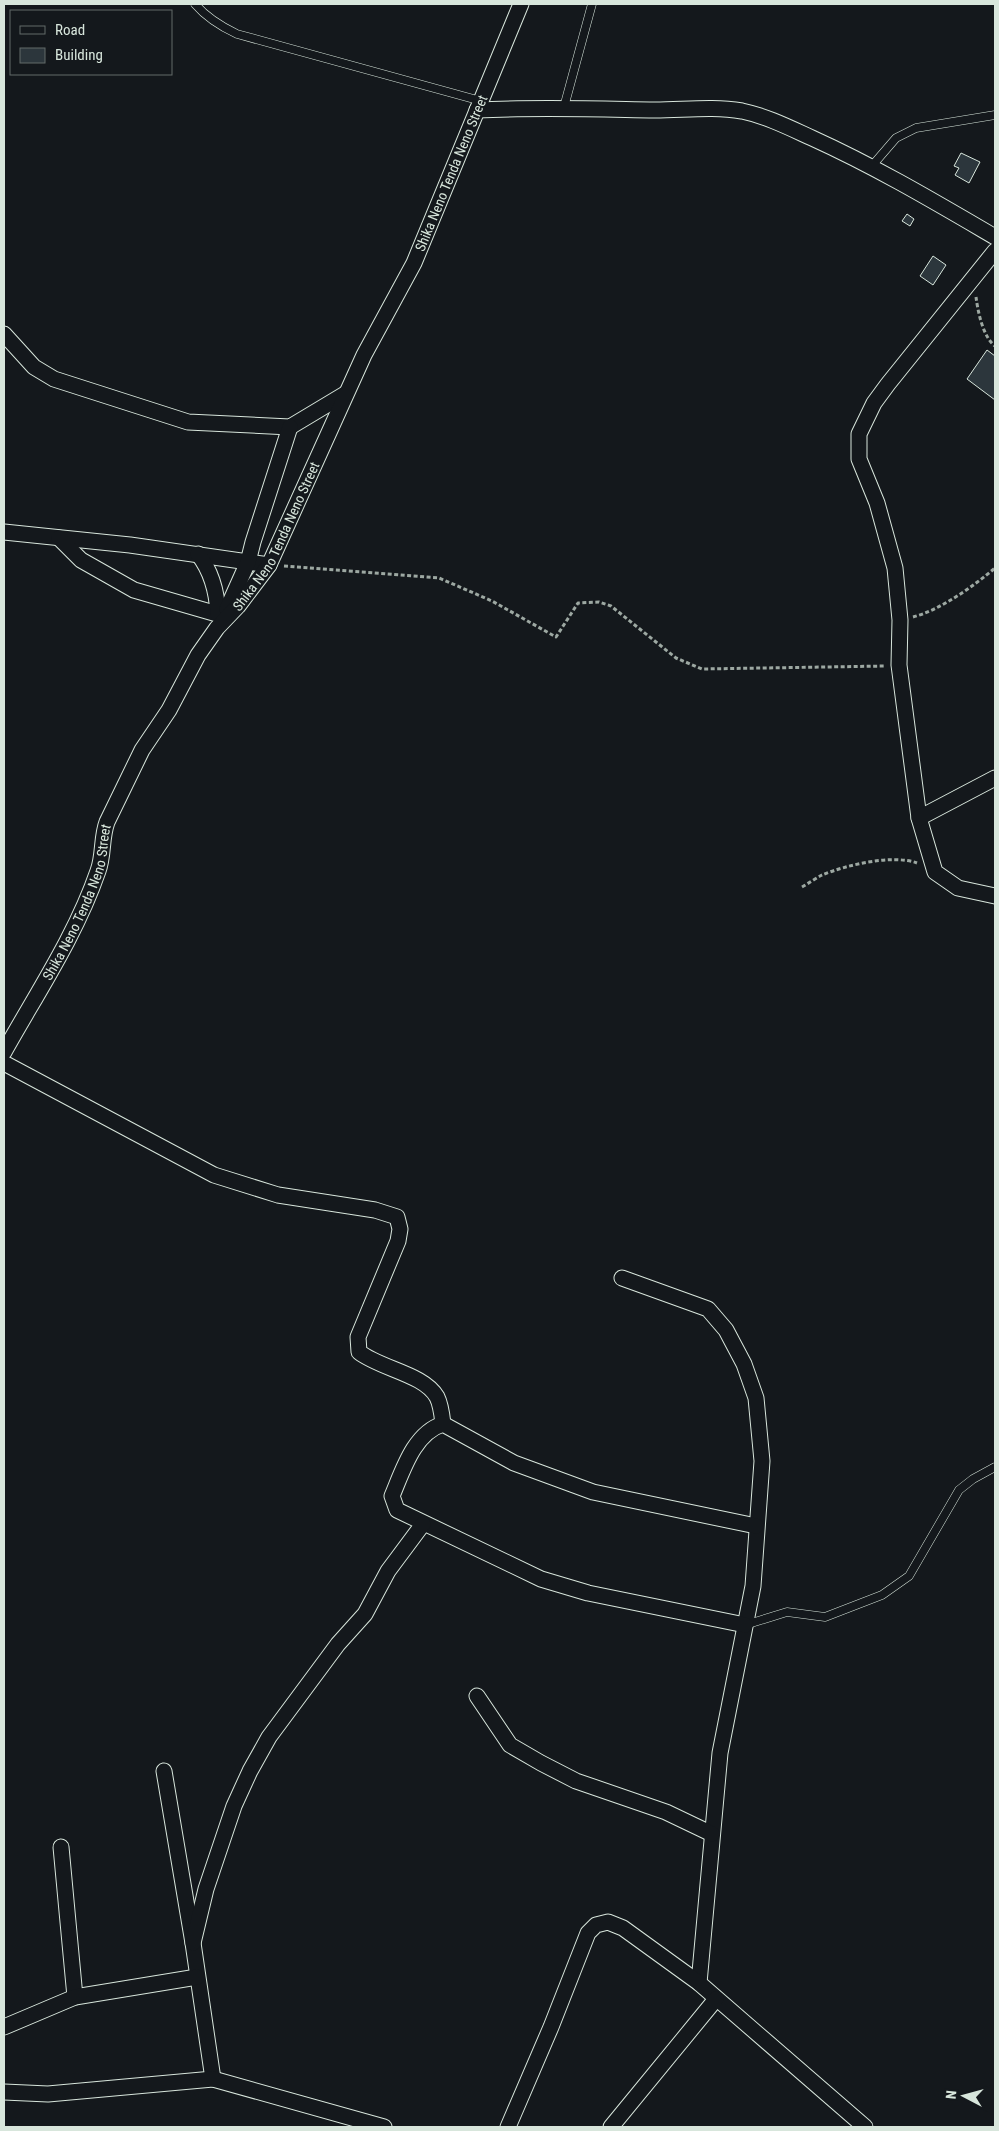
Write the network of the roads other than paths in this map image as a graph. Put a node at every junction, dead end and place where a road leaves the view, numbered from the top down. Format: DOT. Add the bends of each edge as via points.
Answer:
graph roads {
  1 [pos="195,4"];
  2 [pos="521,4"];
  3 [pos="592,4"];
  4 [pos="479,106"];
  5 [pos="564,107"];
  6 [pos="995,115"];
  7 [pos="871,167"];
  8 [pos="995,237"];
  9 [pos="995,251"];
  10 [pos="4,334"];
  11 [pos="345,394"];
  12 [pos="290,427"];
  13 [pos="4,532"];
  14 [pos="59,538"];
  15 [pos="198,554"];
  16 [pos="248,562"];
  17 [pos="269,565"];
  18 [pos="220,619"];
  19 [pos="995,778"];
  20 [pos="919,818"];
  21 [pos="995,896"];
  22 [pos="4,1052"];
  23 [pos="4,1063"];
  24 [pos="622,1278"];
  25 [pos="443,1424"];
  26 [pos="995,1468"];
  27 [pos="423,1524"];
  28 [pos="756,1526"];
  29 [pos="746,1625"];
  30 [pos="477,1696"];
  31 [pos="164,1771"];
  32 [pos="712,1834"];
  33 [pos="61,1848"];
  34 [pos="193,1943"];
  35 [pos="197,1977"];
  36 [pos="699,1983"];
  37 [pos="75,1997"];
  38 [pos="716,1999"];
  39 [pos="4,2027"];
  40 [pos="213,2079"];
  41 [pos="4,2092"];
  42 [pos="384,2127"];
  43 [pos="508,2127"];
  44 [pos="611,2127"];
  45 [pos="865,2127"];
  1 -- 4 [label="lane" via="217,24 237,34"];
  2 -- 4 [label="street, Shika Neno Tenda Neno Street"];
  3 -- 5 [label="lane"];
  4 -- 5 [label="street"];
  4 -- 11 [label="street, Shika Neno Tenda Neno Street" via="414,263"];
  5 -- 7 [label="street" via="714,108 743,112 768,119"];
  6 -- 7 [label="lane" via="916,128 896,138"];
  7 -- 8 [label="street"];
  9 -- 20 [label="street" via="888,384 874,403 859,434 859,459 877,503 895,568 900,620 899,665"];
  10 -- 12 [label="street" via="34,367 54,379 188,422"];
  11 -- 12 [label="street"];
  11 -- 17 [label="street, Shika Neno Tenda Neno Street"];
  12 -- 16 [label="street"];
  13 -- 14 [label="street"];
  14 -- 15 [label="street"];
  14 -- 18 [label="street" via="81,560 134,590"];
  15 -- 16 [label="street"];
  15 -- 18 [label="street" via="209,569"];
  16 -- 17 [label="street"];
  16 -- 18 [label="street"];
  17 -- 18 [label="street, Shika Neno Tenda Neno Street" via="238,606"];
  18 -- 22 [label="street, Shika Neno Tenda Neno Street" via="169,710 142,750 103,833 101,863 90,893 58,958"];
  19 -- 20 [label="street"];
  20 -- 21 [label="street" via="936,872 958,888"];
  23 -- 25 [label="street" via="214,1175 278,1195 375,1210 397,1217 398,1241 358,1337 360,1352 370,1360 426,1384 437,1397"];
  24 -- 28 [label="street" via="708,1309 726,1330 744,1364 756,1398 762,1461"];
  25 -- 27 [label="street" via="424,1436 392,1496 396,1510"];
  25 -- 28 [label="street" via="514,1463 593,1492"];
  26 -- 29 [label="lane" via="959,1490 909,1576 882,1595 824,1618 787,1612"];
  27 -- 29 [label="street" via="542,1579 588,1593"];
  27 -- 34 [label="street" via="388,1571 365,1614 338,1644 269,1737 250,1771 212,1870"];
  28 -- 29 [label="street"];
  29 -- 32 [label="street" via="720,1753"];
  30 -- 32 [label="street" via="510,1745 576,1781 666,1812"];
  31 -- 34 [label="street"];
  32 -- 36 [label="street"];
  33 -- 37 [label="street"];
  34 -- 35 [label="street"];
  35 -- 37 [label="street"];
  35 -- 40 [label="street"];
  36 -- 38 [label="street"];
  36 -- 43 [label="street" via="623,1928 608,1922 596,1925 588,1933"];
  37 -- 39 [label="street"];
  38 -- 44 [label="street"];
  38 -- 45 [label="street"];
  40 -- 41 [label="street" via="48,2094"];
  40 -- 42 [label="street"];
}
